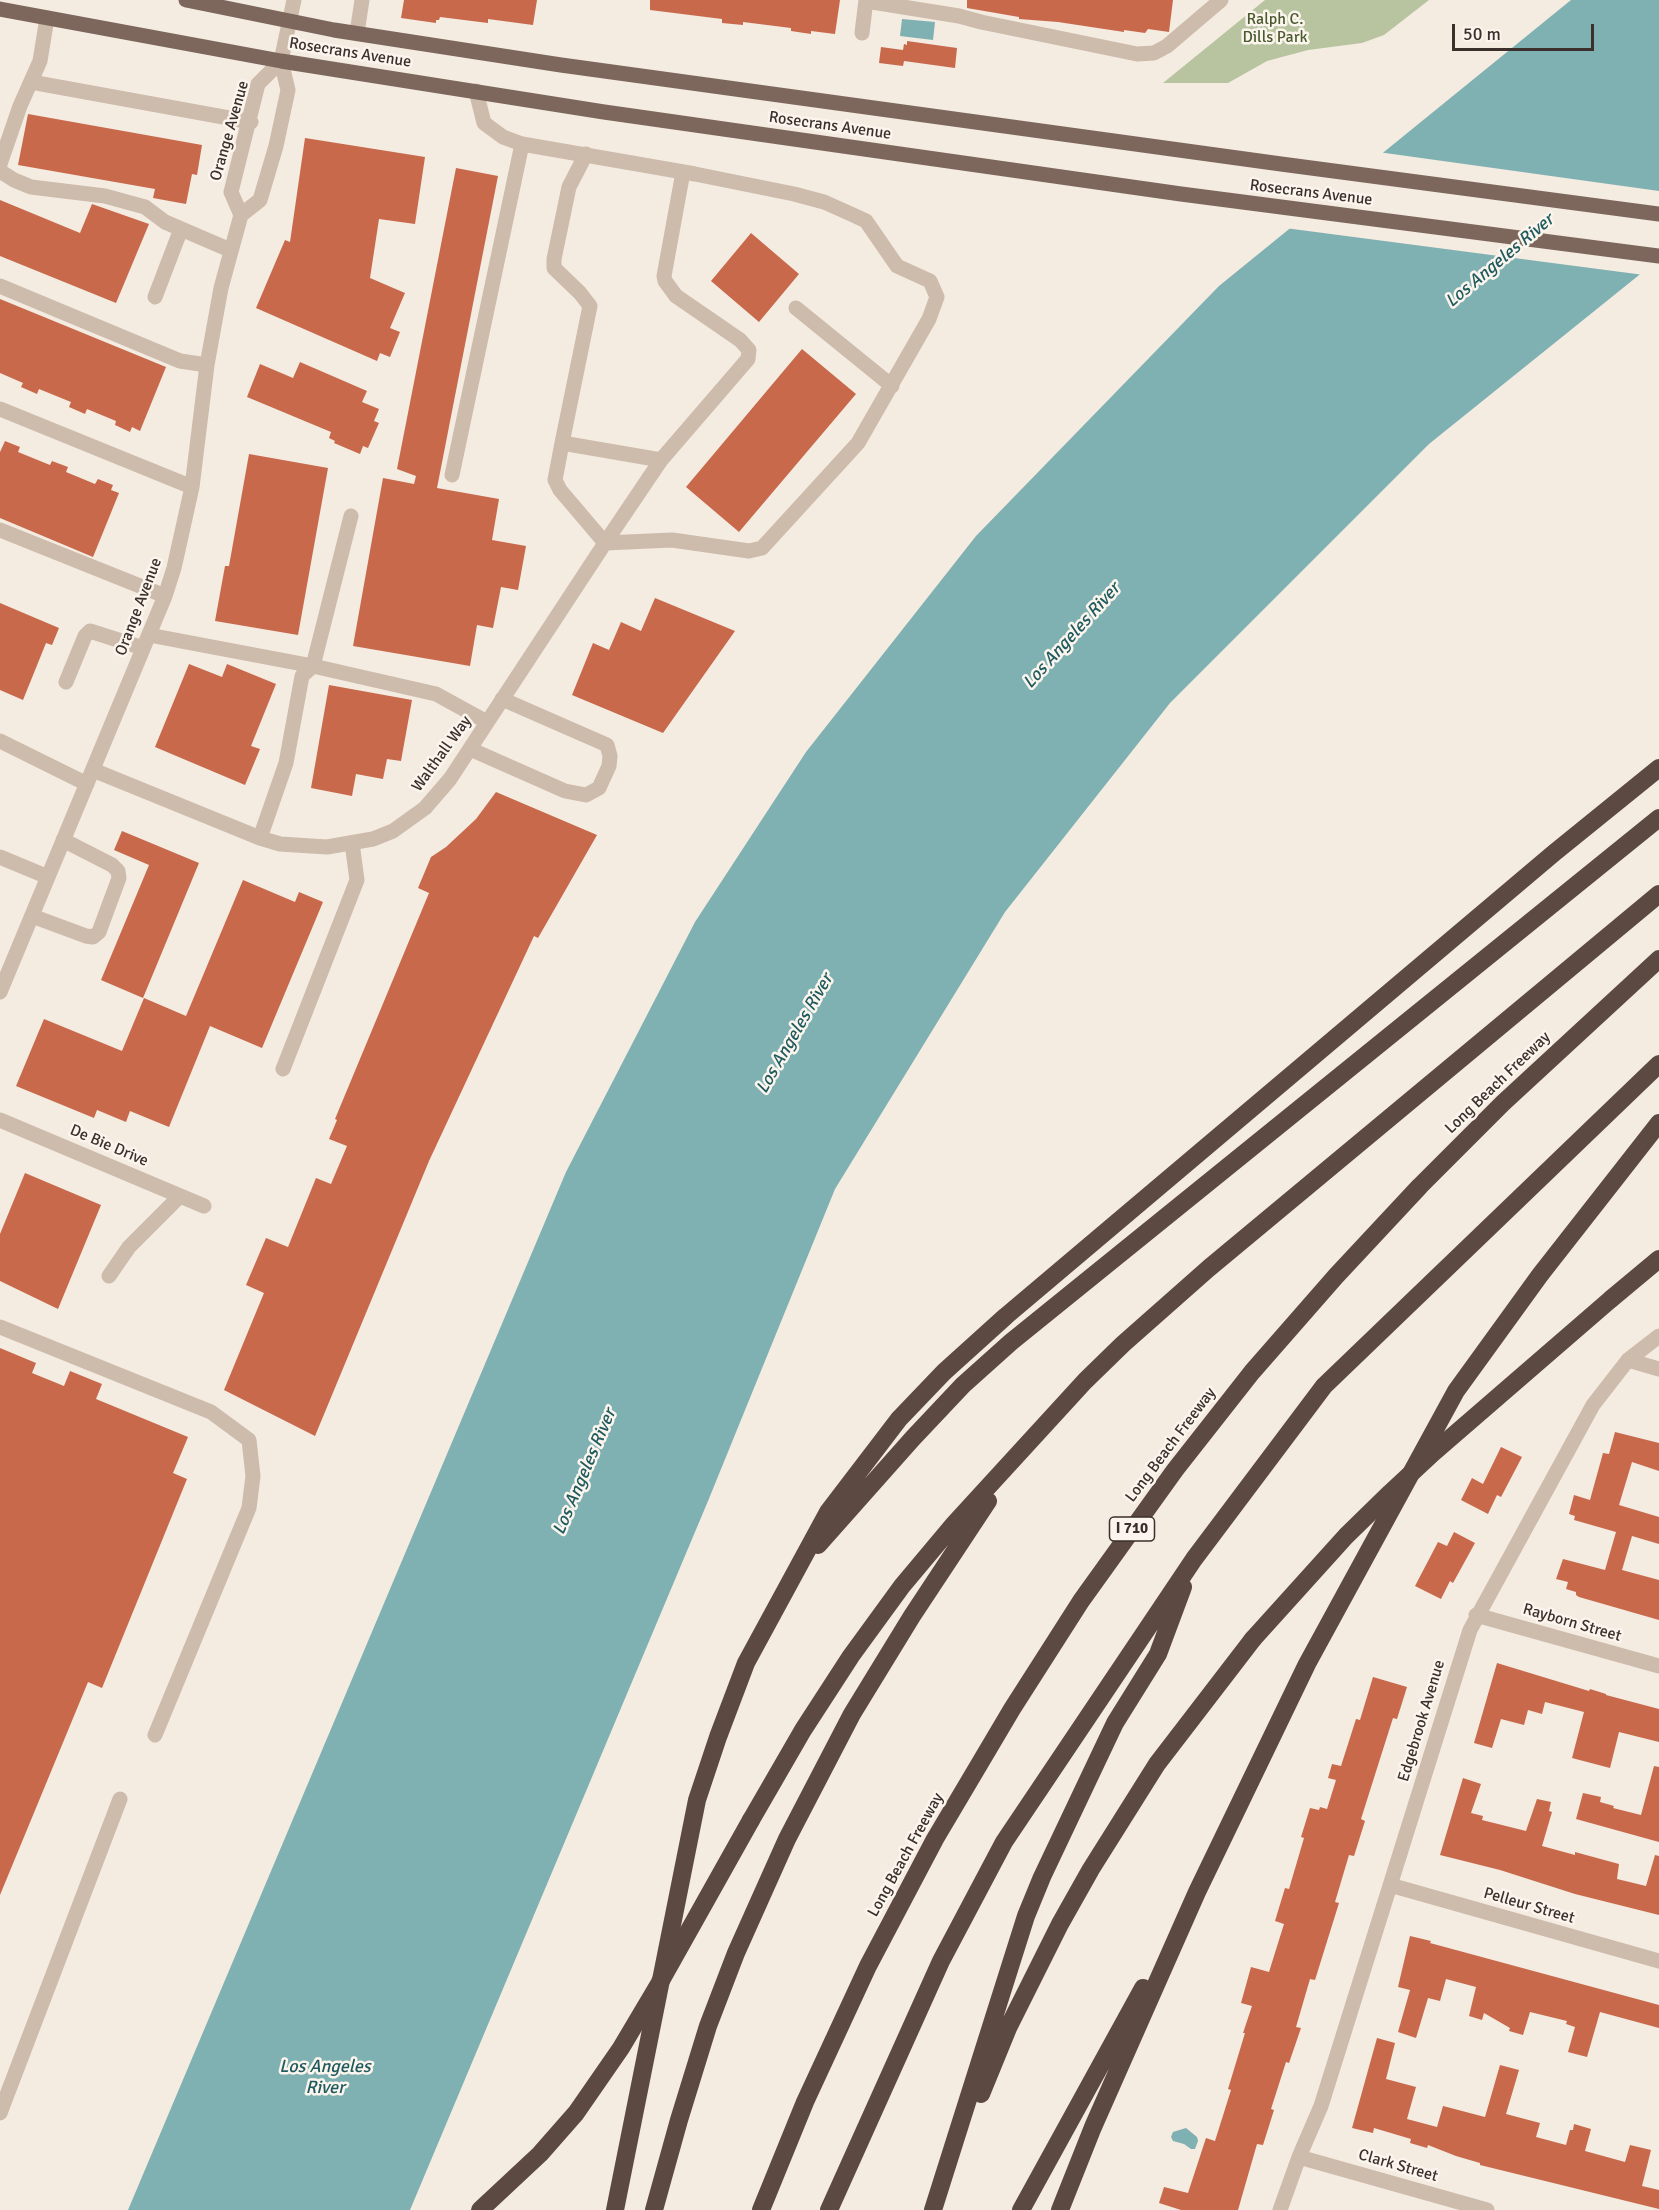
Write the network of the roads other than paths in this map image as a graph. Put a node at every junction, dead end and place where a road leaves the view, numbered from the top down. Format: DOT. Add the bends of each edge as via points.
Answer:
graph roads {
  1 [pos="186,0"];
  2 [pos="294,0"];
  3 [pos="362,0"];
  4 [pos="866,0"];
  5 [pos="1221,0"];
  6 [pos="0,9"];
  7 [pos="47,18"];
  8 [pos="290,22"];
  9 [pos="357,33"];
  10 [pos="862,33"];
  11 [pos="280,61"];
  12 [pos="31,82"];
  13 [pos="476,91"];
  14 [pos="250,122"];
  15 [pos="522,144"];
  16 [pos="586,154"];
  17 [pos="0,164"];
  18 [pos="0,171"];
  19 [pos="683,172"];
  20 [pos="1659,214"];
  21 [pos="240,215"];
  22 [pos="181,229"];
  23 [pos="230,250"];
  24 [pos="1659,256"];
  25 [pos="0,286"];
  26 [pos="154,297"];
  27 [pos="796,308"];
  28 [pos="207,365"];
  29 [pos="892,386"];
  30 [pos="0,409"];
  31 [pos="562,443"];
  32 [pos="662,460"];
  33 [pos="452,475"];
  34 [pos="192,486"];
  35 [pos="351,516"];
  36 [pos="0,530"];
  37 [pos="604,543"];
  38 [pos="165,596"];
  39 [pos="146,641"];
  40 [pos="313,666"];
  41 [pos="66,682"];
  42 [pos="502,699"];
  43 [pos="488,722"];
  44 [pos="0,741"];
  45 [pos="470,749"];
  46 [pos="1659,768"];
  47 [pos="90,777"];
  48 [pos="1659,818"];
  49 [pos="260,838"];
  50 [pos="63,840"];
  51 [pos="352,843"];
  52 [pos="0,857"];
  53 [pos="48,877"];
  54 [pos="1659,894"];
  55 [pos="32,916"];
  56 [pos="1659,959"];
  57 [pos="0,992"];
  58 [pos="1659,1064"];
  59 [pos="283,1069"];
  60 [pos="0,1120"];
  61 [pos="1659,1123"];
  62 [pos="180,1196"];
  63 [pos="204,1206"];
  64 [pos="1659,1259"];
  65 [pos="109,1276"];
  66 [pos="0,1327"];
  67 [pos="1659,1336"];
  68 [pos="1628,1360"];
  69 [pos="1659,1369"];
  70 [pos="1013,1462"];
  71 [pos="1194,1559"];
  72 [pos="799,1566"];
  73 [pos="1476,1615"];
  74 [pos="1659,1666"];
  75 [pos="155,1735"];
  76 [pos="120,1798"];
  77 [pos="1390,1885"];
  78 [pos="1197,1892"];
  79 [pos="1659,1961"];
  80 [pos="0,2113"];
  81 [pos="1299,2157"];
  82 [pos="934,2207"];
  83 [pos="480,2210"];
  84 [pos="615,2210"];
  85 [pos="654,2210"];
  86 [pos="762,2210"];
  87 [pos="829,2210"];
  88 [pos="1021,2210"];
  89 [pos="1060,2210"];
  90 [pos="1280,2210"];
  91 [pos="1487,2210"];
  1 -- 8 [label="main road, Rosecrans Avenue"];
  2 -- 8 [label="street, Orange Avenue"];
  3 -- 9 [label="street"];
  4 -- 5 [label="street" via="1137,54 1154,53 1167,46"];
  4 -- 10 [label="street"];
  6 -- 7 [label="main road, Rosecrans Avenue"];
  7 -- 11 [label="main road, Rosecrans Avenue"];
  7 -- 12 [label="street" via="40,61"];
  8 -- 9 [label="main road, Rosecrans Avenue"];
  8 -- 11 [label="street, Orange Avenue"];
  9 -- 20 [label="main road, Rosecrans Avenue" via="758,93"];
  11 -- 13 [label="main road, Rosecrans Avenue"];
  11 -- 14 [label="street, Orange Avenue" via="258,84"];
  11 -- 21 [label="street, Orange Avenue" via="288,90 276,146 260,200"];
  12 -- 14 [label="street"];
  12 -- 17 [label="street"];
  13 -- 15 [label="street" via="484,123 503,137"];
  13 -- 24 [label="main road, Rosecrans Avenue" via="1231,201"];
  14 -- 21 [label="street, Orange Avenue" via="231,192"];
  15 -- 16 [label="street"];
  15 -- 33 [label="street"];
  16 -- 19 [label="street"];
  16 -- 31 [label="street" via="570,187 554,259 554,268 590,306"];
  18 -- 22 [label="street" via="31,187 138,204"];
  19 -- 29 [label="street" via="794,194 842,210 866,221 897,266 930,282 937,297 929,319"];
  19 -- 32 [label="street, Walthall Way" via="665,281 676,296 749,350 748,359"];
  21 -- 23 [label="street, Orange Avenue"];
  22 -- 23 [label="street"];
  22 -- 26 [label="street"];
  23 -- 28 [label="street, Orange Avenue"];
  25 -- 28 [label="street" via="180,361"];
  27 -- 29 [label="street"];
  28 -- 34 [label="street, Orange Avenue"];
  29 -- 37 [label="street" via="858,443 762,548 749,551 672,540"];
  30 -- 34 [label="street"];
  31 -- 32 [label="street"];
  31 -- 37 [label="street" via="555,480"];
  32 -- 37 [label="street, Walthall Way"];
  34 -- 38 [label="street, Orange Avenue" via="180,549"];
  35 -- 40 [label="street"];
  36 -- 38 [label="street"];
  37 -- 42 [label="street, Walthall Way"];
  38 -- 39 [label="street, Orange Avenue"];
  39 -- 40 [label="street"];
  39 -- 41 [label="street" via="90,631"];
  39 -- 47 [label="street, Orange Avenue"];
  40 -- 43 [label="street" via="436,694"];
  40 -- 49 [label="street" via="302,676 286,763"];
  42 -- 43 [label="street, Walthall Way"];
  42 -- 45 [label="street" via="607,745 609,766 599,788 586,795 566,791"];
  43 -- 45 [label="street, Walthall Way"];
  44 -- 47 [label="street, Walthall Way"];
  45 -- 51 [label="street, Walthall Way" via="444,786 409,821 393,831"];
  46 -- 72 [label="highway" via="944,1372 899,1419 828,1512"];
  47 -- 49 [label="street, Walthall Way"];
  47 -- 50 [label="street, Orange Avenue"];
  48 -- 72 [label="highway" via="1011,1342 963,1385"];
  49 -- 51 [label="street, Walthall Way" via="301,847"];
  50 -- 53 [label="street, Orange Avenue"];
  50 -- 55 [label="street" via="118,871 119,878 99,932 93,937 86,936"];
  51 -- 59 [label="street" via="357,880"];
  52 -- 53 [label="street"];
  53 -- 55 [label="street, Orange Avenue"];
  54 -- 70 [label="highway" via="1209,1268 1093,1373"];
  55 -- 57 [label="street, Orange Avenue"];
  56 -- 86 [label="highway, Long Beach Freeway / I 710" via="1503,1103 1336,1276 1252,1372 1175,1470 1081,1601 929,1850 868,1966 805,2102"];
  58 -- 71 [label="highway" via="1324,1386"];
  60 -- 62 [label="street, De Bie Drive"];
  61 -- 78 [label="highway" via="1540,1275 1456,1391 1307,1664"];
  62 -- 63 [label="street, De Bie Drive"];
  62 -- 65 [label="street" via="129,1247"];
  64 -- 82 [label="highway, bridge" via="1433,1453 1338,1544 1253,1639 1157,1764 1060,1924 1008,2028"];
  66 -- 75 [label="street" via="211,1412 249,1440 253,1476 249,1508"];
  67 -- 68 [label="street, Edgebrook Avenue"];
  68 -- 69 [label="street"];
  68 -- 73 [label="street, Edgebrook Avenue" via="1593,1405"];
  70 -- 83 [label="highway, bridge" via="902,1586 851,1656 750,1820 621,2048 576,2113 540,2154"];
  70 -- 85 [label="highway" via="852,1714 787,1839 708,2026"];
  71 -- 82 [label="highway" via="1158,1654 1115,1724 1026,1916"];
  71 -- 87 [label="highway" via="1004,1842 941,1961"];
  72 -- 84 [label="highway" via="746,1663 698,1800"];
  73 -- 74 [label="street, Rayborn Street"];
  73 -- 77 [label="street, Edgebrook Avenue"];
  76 -- 80 [label="street"];
  77 -- 79 [label="street, Pelleur Street"];
  77 -- 81 [label="street, Edgebrook Avenue" via="1321,2106"];
  78 -- 88 [label="highway"];
  78 -- 89 [label="highway"];
  81 -- 90 [label="street, Edgebrook Avenue"];
  81 -- 91 [label="street, Clark Street"];
}
